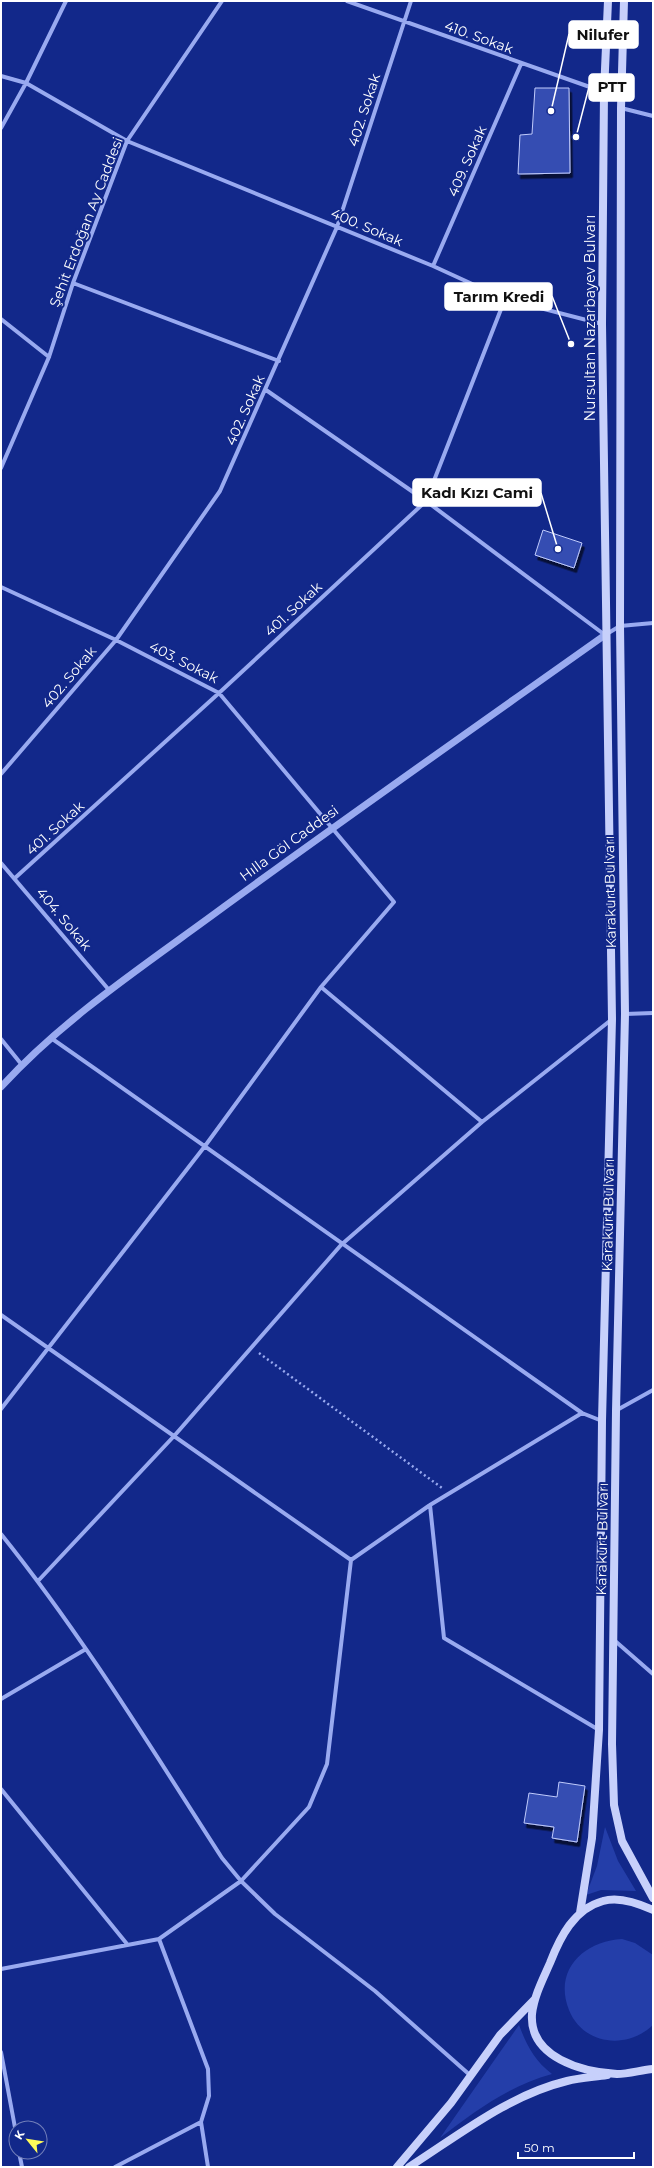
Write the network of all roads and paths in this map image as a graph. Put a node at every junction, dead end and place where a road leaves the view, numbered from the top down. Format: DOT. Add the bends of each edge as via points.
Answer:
graph roads {
  1 [pos="66,1"];
  2 [pos="222,1"];
  3 [pos="347,1"];
  4 [pos="411,1"];
  5 [pos="608,1"];
  6 [pos="624,1"];
  7 [pos="404,22"];
  8 [pos="521,64"];
  9 [pos="1,76"];
  10 [pos="26,84"];
  11 [pos="604,92"];
  12 [pos="622,108"];
  13 [pos="653,116"];
  14 [pos="1,128"];
  15 [pos="127,141"];
  16 [pos="337,227"];
  17 [pos="433,266"];
  18 [pos="73,282"];
  19 [pos="505,299"];
  20 [pos="1,319"];
  21 [pos="602,324"];
  22 [pos="49,357"];
  23 [pos="278,361"];
  24 [pos="266,390"];
  25 [pos="1,468"];
  26 [pos="426,500"];
  27 [pos="1,587"];
  28 [pos="653,623"];
  29 [pos="620,626"];
  30 [pos="605,635"];
  31 [pos="116,640"];
  32 [pos="219,693"];
  33 [pos="1,774"];
  34 [pos="332,828"];
  35 [pos="1,863"];
  36 [pos="15,878"];
  37 [pos="322,987"];
  38 [pos="109,990"];
  39 [pos="653,1013"];
  40 [pos="625,1014"];
  41 [pos="612,1019"];
  42 [pos="51,1038"];
  43 [pos="1,1039"];
  44 [pos="22,1065"];
  45 [pos="1,1087"];
  46 [pos="482,1122"];
  47 [pos="205,1146"];
  48 [pos="341,1245"];
  49 [pos="1,1315"];
  50 [pos="251,1347"];
  51 [pos="48,1348"];
  52 [pos="653,1390"];
  53 [pos="1,1410"];
  54 [pos="616,1411"];
  55 [pos="582,1413"];
  56 [pos="602,1421"];
  57 [pos="175,1435"];
  58 [pos="449,1493"];
  59 [pos="430,1505"];
  60 [pos="1,1534"];
  61 [pos="351,1560"];
  62 [pos="38,1581"];
  63 [pos="613,1639"];
  64 [pos="86,1649"];
  65 [pos="653,1674"];
  66 [pos="1,1699"];
  67 [pos="599,1730"];
  68 [pos="1,1789"];
  69 [pos="241,1881"];
  70 [pos="653,1898"];
  71 [pos="653,1910"];
  72 [pos="580,1912"];
  73 [pos="159,1939"];
  74 [pos="127,1944"];
  75 [pos="1,1969"];
  76 [pos="536,1998"];
  77 [pos="1,2052"];
  78 [pos="653,2069"];
  79 [pos="618,2074"];
  80 [pos="471,2076"];
  81 [pos="14,2120"];
  82 [pos="201,2122"];
  83 [pos="115,2167"];
  84 [pos="208,2167"];
  85 [pos="397,2167"];
  86 [pos="409,2167"];
  1 -- 10 [label="street"];
  2 -- 15 [label="street, Şehit Erdoğan Ay Caddesi"];
  3 -- 7 [label="street, 410. Sokak"];
  4 -- 7 [label="street, 402. Sokak"];
  5 -- 11 [label="main road, Nursultan Nazarbayev Bulvarı"];
  6 -- 12 [label="main road"];
  7 -- 8 [label="street, 410. Sokak"];
  7 -- 16 [label="street, 402. Sokak"];
  8 -- 11 [label="street, 410. Sokak"];
  8 -- 17 [label="street, 409. Sokak"];
  9 -- 10 [label="street, 400. Sokak"];
  10 -- 14 [label="street"];
  10 -- 15 [label="street, 400. Sokak"];
  11 -- 21 [label="main road, Nursultan Nazarbayev Bulvarı"];
  12 -- 13 [label="street"];
  12 -- 29 [label="main road"];
  15 -- 16 [label="street, 400. Sokak"];
  15 -- 18 [label="street, Şehit Erdoğan Ay Caddesi"];
  16 -- 17 [label="street, 400. Sokak"];
  16 -- 23 [label="street, 402. Sokak"];
  17 -- 19 [label="street, 400. Sokak"];
  18 -- 22 [label="street, Şehit Erdoğan Ay Caddesi"];
  18 -- 23 [label="street"];
  19 -- 21 [label="street, 400. Sokak"];
  19 -- 26 [label="street, 401. Sokak"];
  20 -- 22 [label="street"];
  21 -- 30 [label="main road, Nursultan Nazarbayev Bulvarı"];
  22 -- 25 [label="street, Şehit Erdoğan Ay Caddesi"];
  23 -- 24 [label="street, 402. Sokak"];
  24 -- 26 [label="street"];
  24 -- 31 [label="street, 402. Sokak" via="220,491"];
  26 -- 30 [label="street"];
  26 -- 32 [label="street, 401. Sokak"];
  27 -- 31 [label="street, 403. Sokak"];
  28 -- 29 [label="street"];
  29 -- 30 [label="street"];
  29 -- 40 [label="main road, Karakurt Bulvarı"];
  30 -- 34 [label="street, Hılla Göl Caddesi"];
  30 -- 41 [label="main road, Karakurt Bulvarı"];
  31 -- 32 [label="street, 403. Sokak"];
  31 -- 33 [label="street, 402. Sokak"];
  32 -- 34 [label="street, 403. Sokak"];
  32 -- 36 [label="street, 401. Sokak"];
  34 -- 37 [label="street, 403. Sokak" via="394,902"];
  34 -- 38 [label="street, Hılla Göl Caddesi"];
  35 -- 36 [label="street, 404. Sokak"];
  36 -- 38 [label="street, 404. Sokak"];
  37 -- 46 [label="street"];
  37 -- 47 [label="street"];
  38 -- 42 [label="street, Hılla Göl Caddesi"];
  39 -- 40 [label="street"];
  40 -- 54 [label="main road, Karakurt Bulvarı"];
  41 -- 46 [label="street"];
  41 -- 56 [label="main road, Karakurt Bulvarı"];
  42 -- 44 [label="street, Hılla Göl Caddesi"];
  42 -- 47 [label="street"];
  43 -- 44 [label="street"];
  44 -- 45 [label="street, Hılla Göl Caddesi"];
  46 -- 48 [label="street"];
  47 -- 48 [label="street"];
  47 -- 51 [label="street"];
  48 -- 50 [label="street"];
  48 -- 55 [label="street"];
  49 -- 51 [label="street"];
  50 -- 57 [label="street"];
  50 -- 58 [label="path"];
  51 -- 53 [label="street"];
  51 -- 57 [label="street"];
  52 -- 54 [label="street"];
  54 -- 63 [label="main road, Karakurt Bulvarı"];
  55 -- 56 [label="street"];
  55 -- 58 [label="street"];
  56 -- 67 [label="main road, Karakurt Bulvarı"];
  57 -- 61 [label="street"];
  57 -- 62 [label="street"];
  58 -- 59 [label="street"];
  59 -- 61 [label="street"];
  59 -- 67 [label="street" via="444,1638"];
  60 -- 62 [label="street"];
  61 -- 69 [label="street" via="327,1764 322,1779 309,1808"];
  62 -- 64 [label="street"];
  63 -- 65 [label="street"];
  63 -- 70 [label="main road, Karakurt Bulvarı" via="614,1805 622,1841"];
  64 -- 66 [label="street"];
  64 -- 69 [label="street" via="222,1858"];
  67 -- 72 [label="main road, Karakurt Bulvarı" via="592,1838"];
  68 -- 74 [label="street"];
  69 -- 73 [label="street"];
  69 -- 80 [label="street" via="275,1914 375,1991"];
  71 -- 72 [label="main road" via="619,1899 603,1901"];
  72 -- 76 [label="main road" via="564,1931"];
  73 -- 74 [label="street"];
  73 -- 82 [label="street" via="208,2069 209,2096"];
  74 -- 75 [label="street"];
  76 -- 79 [label="main road" via="532,2016 536,2035 547,2051 574,2067"];
  76 -- 80 [label="main road" via="500,2035"];
  77 -- 81 [label="street"];
  78 -- 79 [label="main road"];
  79 -- 86 [label="main road" via="567,2081 522,2098 496,2111"];
  80 -- 85 [label="main road"];
  82 -- 83 [label="street"];
  82 -- 84 [label="street"];
}
